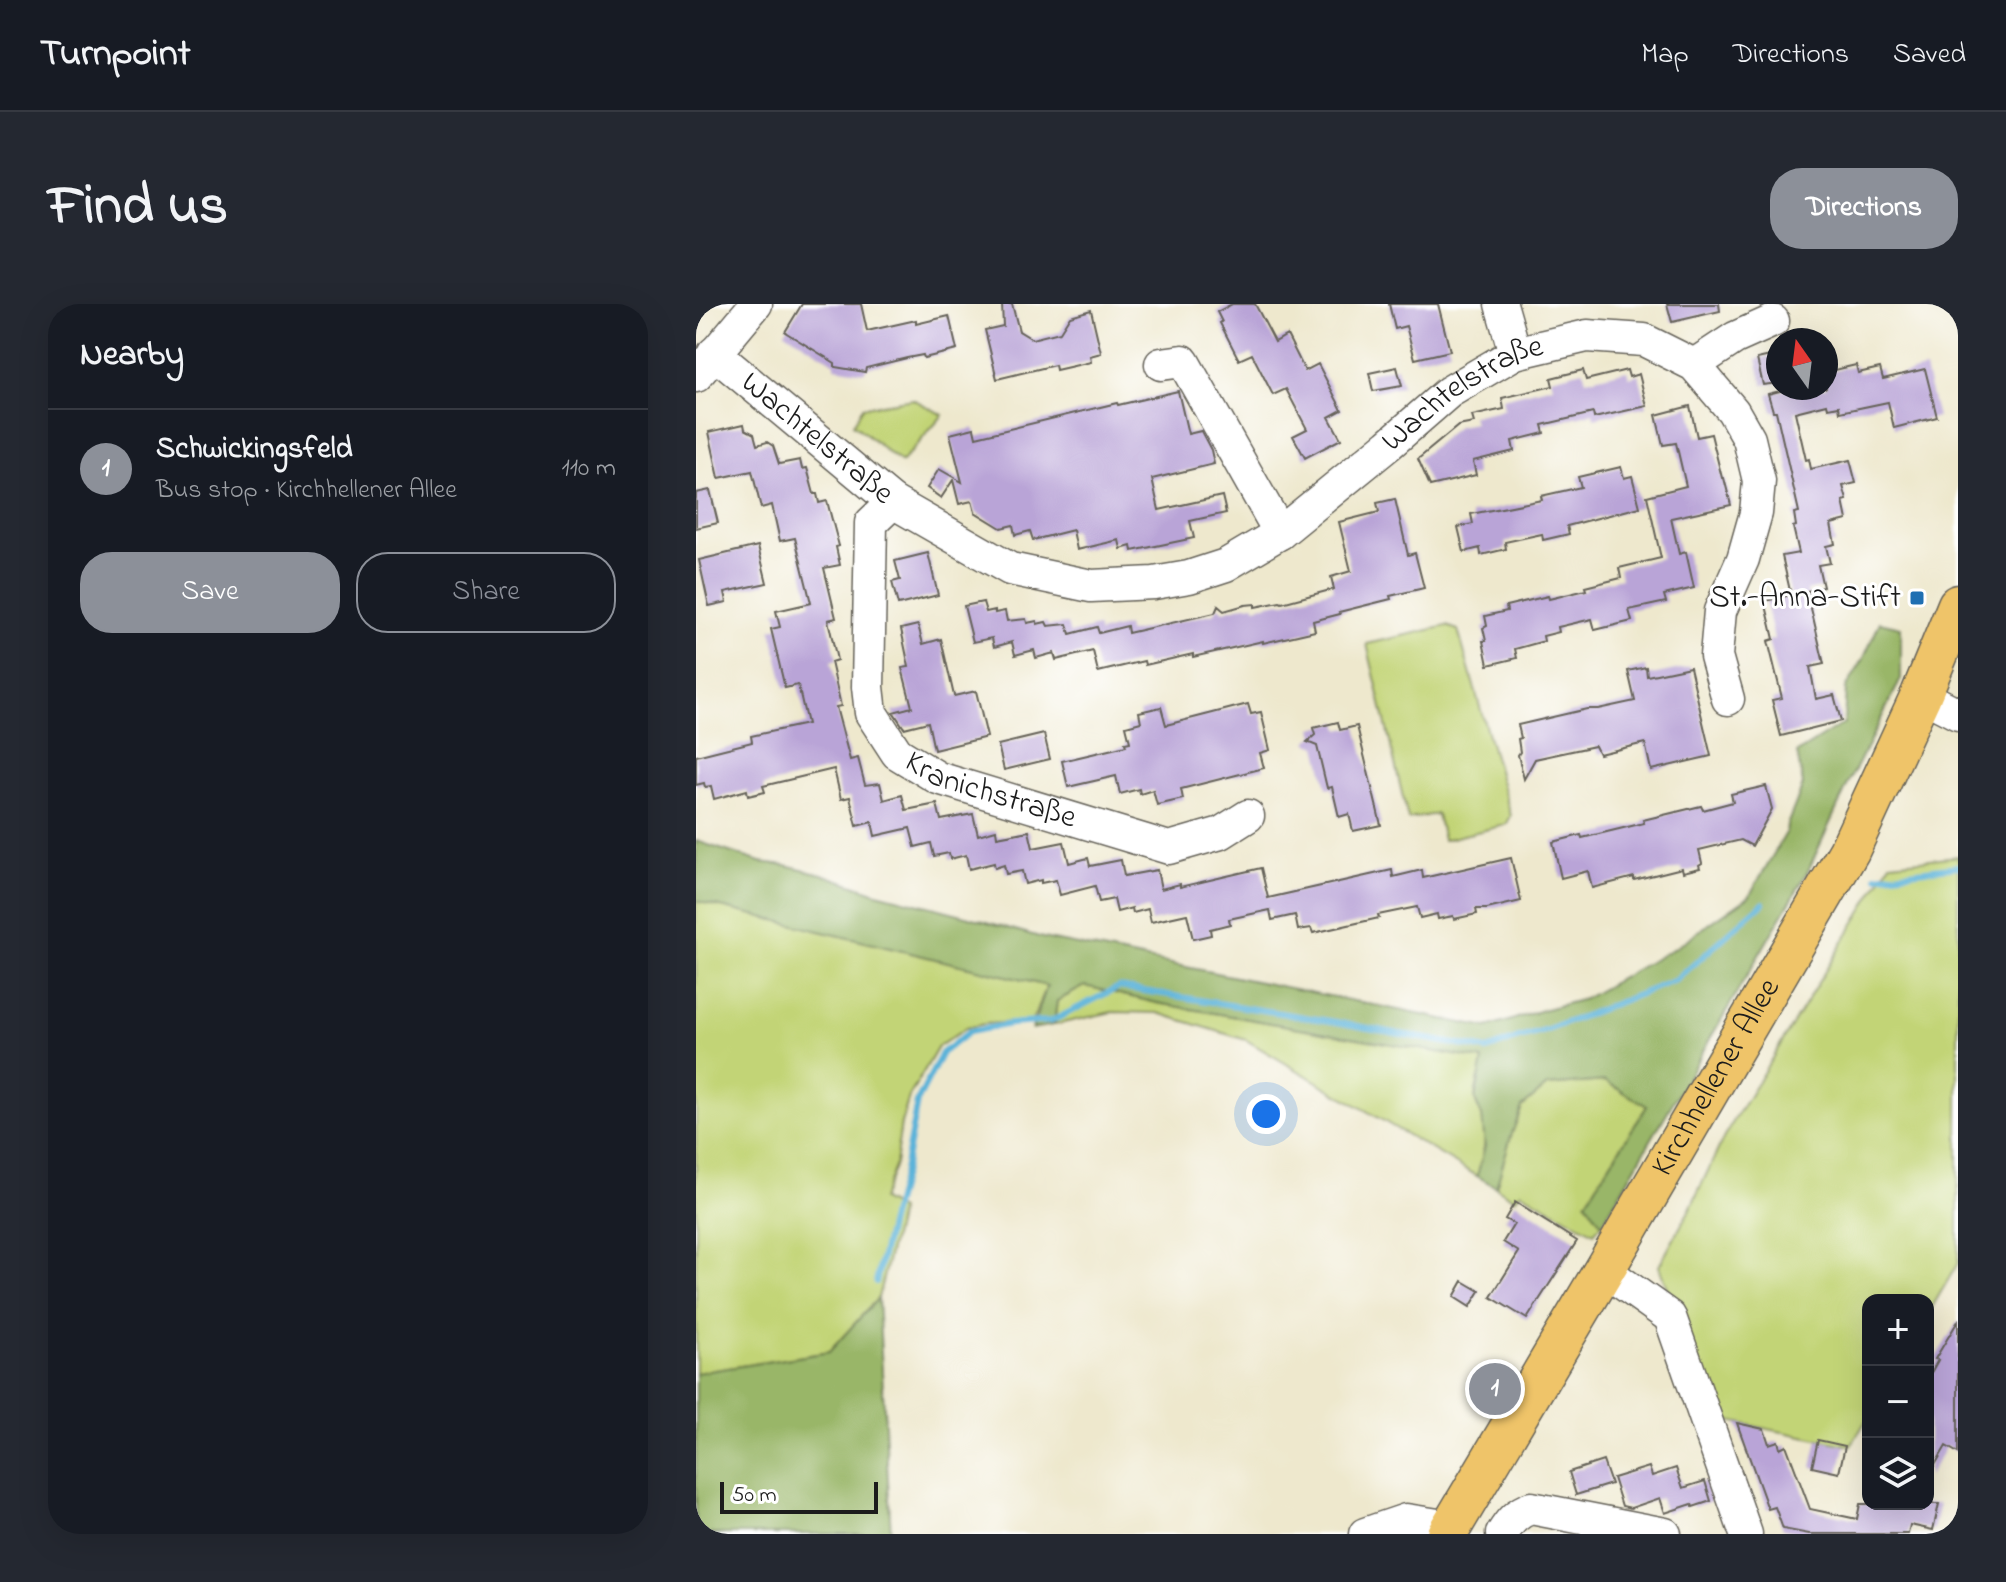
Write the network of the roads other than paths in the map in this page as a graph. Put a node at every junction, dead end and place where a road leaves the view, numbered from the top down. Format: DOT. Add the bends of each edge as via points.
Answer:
graph roads {
  1 [pos="756,304"];
  2 [pos="1501,304"];
  3 [pos="1773,321"];
  4 [pos="1515,353"];
  5 [pos="1161,364"];
  6 [pos="705,365"];
  7 [pos="1694,365"];
  8 [pos="893,502"];
  9 [pos="1280,533"];
  10 [pos="1958,605"];
  11 [pos="1921,695"];
  12 [pos="1728,699"];
  13 [pos="1958,714"];
  14 [pos="1248,816"];
  15 [pos="1604,1270"];
  16 [pos="1449,1530"];
  17 [pos="1365,1534"];
  18 [pos="1502,1534"];
  19 [pos="1665,1534"];
  20 [pos="1746,1534"];
  1 -- 6 [label="street"];
  2 -- 4 [label="street"];
  3 -- 7 [label="street"];
  4 -- 7 [label="street, Wachtelstraße" via="1587,336 1644,340"];
  4 -- 9 [label="street, Wachtelstraße" via="1449,392"];
  5 -- 9 [label="street" via="1183,361"];
  6 -- 8 [label="street, Wachtelstraße"];
  7 -- 12 [label="street, Wachtelstraße" via="1749,439 1759,481 1743,559 1720,611 1716,656"];
  8 -- 9 [label="street, Wachtelstraße" via="1010,569 1091,586 1189,577 1226,565"];
  8 -- 14 [label="street, Kranichstraße" via="871,523 868,687 871,713 897,753 938,778 1169,848 1221,833"];
  10 -- 11 [label="main road, Kirchhellener Allee"];
  11 -- 13 [label="street"];
  11 -- 15 [label="main road, Kirchhellener Allee" via="1849,851"];
  15 -- 16 [label="main road, Kirchhellener Allee"];
  15 -- 20 [label="street" via="1670,1317"];
  16 -- 17 [label="street" via="1406,1520"];
  18 -- 19 [label="street" via="1511,1519 1531,1508"];
}
